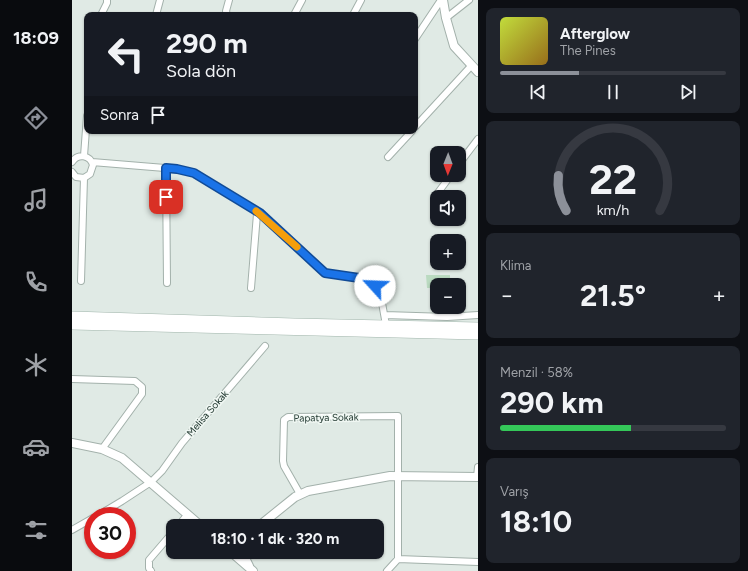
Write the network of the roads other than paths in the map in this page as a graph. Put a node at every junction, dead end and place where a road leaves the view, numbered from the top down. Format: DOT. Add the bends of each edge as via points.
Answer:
graph roads {
  1 [pos="107,0"];
  2 [pos="160,0"];
  3 [pos="229,0"];
  4 [pos="302,0"];
  5 [pos="361,0"];
  6 [pos="442,0"];
  7 [pos="469,0"];
  8 [pos="102,12"];
  9 [pos="157,12"];
  10 [pos="226,12"];
  11 [pos="296,12"];
  12 [pos="355,12"];
  13 [pos="446,18"];
  14 [pos="418,35"];
  15 [pos="472,65"];
  16 [pos="478,72"];
  17 [pos="418,125"];
  18 [pos="86,134"];
  19 [pos="409,134"];
  20 [pos="478,139"];
  21 [pos="466,155"];
  22 [pos="84,156"];
  23 [pos="388,157"];
  24 [pos="72,162"];
  25 [pos="92,162"];
  26 [pos="166,168"];
  27 [pos="72,172"];
  28 [pos="84,178"];
  29 [pos="255,210"];
  30 [pos="81,281"];
  31 [pos="167,283"];
  32 [pos="251,288"];
  33 [pos="385,315"];
  34 [pos="478,315"];
  35 [pos="72,316"];
  36 [pos="72,325"];
  37 [pos="386,325"];
  38 [pos="478,327"];
  39 [pos="478,335"];
  40 [pos="265,346"];
  41 [pos="72,379"];
  42 [pos="72,443"];
  43 [pos="102,449"];
  44 [pos="478,467"];
  45 [pos="398,476"];
  46 [pos="477,477"];
  47 [pos="151,482"];
  48 [pos="300,494"];
  49 [pos="112,507"];
  50 [pos="188,514"];
  51 [pos="184,519"];
  52 [pos="193,519"];
  53 [pos="268,519"];
  54 [pos="84,523"];
  55 [pos="72,530"];
  56 [pos="166,540"];
  57 [pos="239,559"];
  58 [pos="246,559"];
  59 [pos="398,559"];
  60 [pos="478,562"];
  61 [pos="252,570"];
  62 [pos="151,571"];
  63 [pos="387,571"];
  1 -- 8 [label="street"];
  2 -- 9 [label="street"];
  3 -- 10 [label="street"];
  4 -- 11 [label="street"];
  5 -- 12 [label="street"];
  6 -- 13 [label="street"];
  6 -- 14 [label="street"];
  7 -- 13 [label="street"];
  13 -- 15 [label="street" via="454,46"];
  15 -- 16 [label="street"];
  15 -- 17 [label="street"];
  18 -- 22 [label="street"];
  19 -- 23 [label="street"];
  20 -- 21 [label="street"];
  22 -- 24 [label="street" via="77,157"];
  22 -- 25 [label="street"];
  25 -- 26 [label="street"];
  25 -- 28 [label="street" via="93,169"];
  26 -- 29 [label="street" via="194,173"];
  26 -- 31 [label="street"];
  27 -- 28 [label="street" via="76,177"];
  28 -- 30 [label="street"];
  29 -- 32 [label="street" via="257,214"];
  29 -- 33 [label="street" via="325,273 366,279 375,286 380,292"];
  33 -- 34 [label="street"];
  33 -- 37 [label="street"];
  35 -- 37 [label="main road"];
  36 -- 39 [label="main road"];
  37 -- 38 [label="main road"];
  40 -- 47 [label="street, Melisa Sokak"];
  41 -- 43 [label="street" via="135,381 142,388 142,394"];
  42 -- 43 [label="street"];
  43 -- 47 [label="street" via="122,458"];
  44 -- 46 [label="street"];
  45 -- 46 [label="street"];
  45 -- 48 [label="street"];
  45 -- 48 [label="street, Papatya Sokak" via="398,416 288,417 284,420 283,461"];
  45 -- 59 [label="street"];
  47 -- 49 [label="street, Melisa Sokak"];
  47 -- 50 [label="street"];
  48 -- 53 [label="street"];
  50 -- 51 [label="street"];
  50 -- 52 [label="street"];
  54 -- 55 [label="street"];
  56 -- 62 [label="street" via="149,560 148,568"];
  57 -- 61 [label="street"];
  58 -- 61 [label="street"];
  59 -- 60 [label="street"];
  59 -- 63 [label="street"];
}
